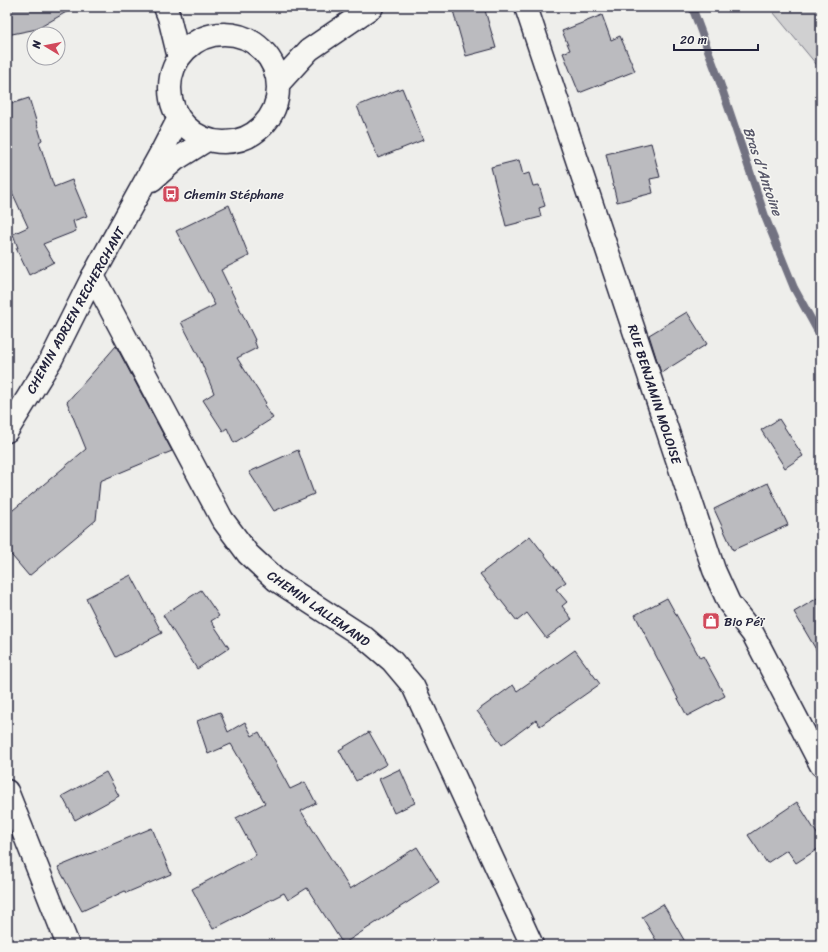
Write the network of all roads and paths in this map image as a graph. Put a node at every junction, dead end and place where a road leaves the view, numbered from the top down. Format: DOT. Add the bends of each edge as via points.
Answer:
graph roads {
  1 [pos="372,7"];
  2 [pos="526,7"];
  3 [pos="167,12"];
  4 [pos="207,36"];
  5 [pos="309,50"];
  6 [pos="268,56"];
  7 [pos="179,58"];
  8 [pos="278,84"];
  9 [pos="179,118"];
  10 [pos="207,140"];
  11 [pos="142,189"];
  12 [pos="93,276"];
  13 [pos="7,431"];
  14 [pos="821,765"];
  15 [pos="7,791"];
  16 [pos="68,945"];
  17 [pos="532,945"];
  1 -- 5 [label="street"];
  2 -- 14 [label="street, RUE BENJAMIN MOLOISE" via="714,570 729,603 753,634"];
  3 -- 4 [label="street"];
  3 -- 7 [label="street"];
  4 -- 6 [label="street" via="234,35 247,39 259,46"];
  4 -- 7 [label="street" via="186,49"];
  5 -- 6 [label="street"];
  5 -- 8 [label="street"];
  6 -- 8 [label="street" via="275,69"];
  7 -- 9 [label="street" via="172,73 170,88 172,104"];
  8 -- 10 [label="street" via="276,102 269,118 257,131 242,139 224,142"];
  9 -- 10 [label="street" via="191,131"];
  9 -- 11 [label="street, CHEMIN ADRIEN RECHERCHANT"];
  10 -- 11 [label="street, CHEMIN ADRIEN RECHERCHANT" via="175,160"];
  11 -- 12 [label="street, CHEMIN ADRIEN RECHERCHANT"];
  12 -- 13 [label="street, CHEMIN ADRIEN RECHERCHANT" via="51,360"];
  12 -- 17 [label="street, CHEMIN LALLEMAND" via="222,519 248,554 276,580 365,638 392,661 413,686"];
  15 -- 16 [label="street"];
}
